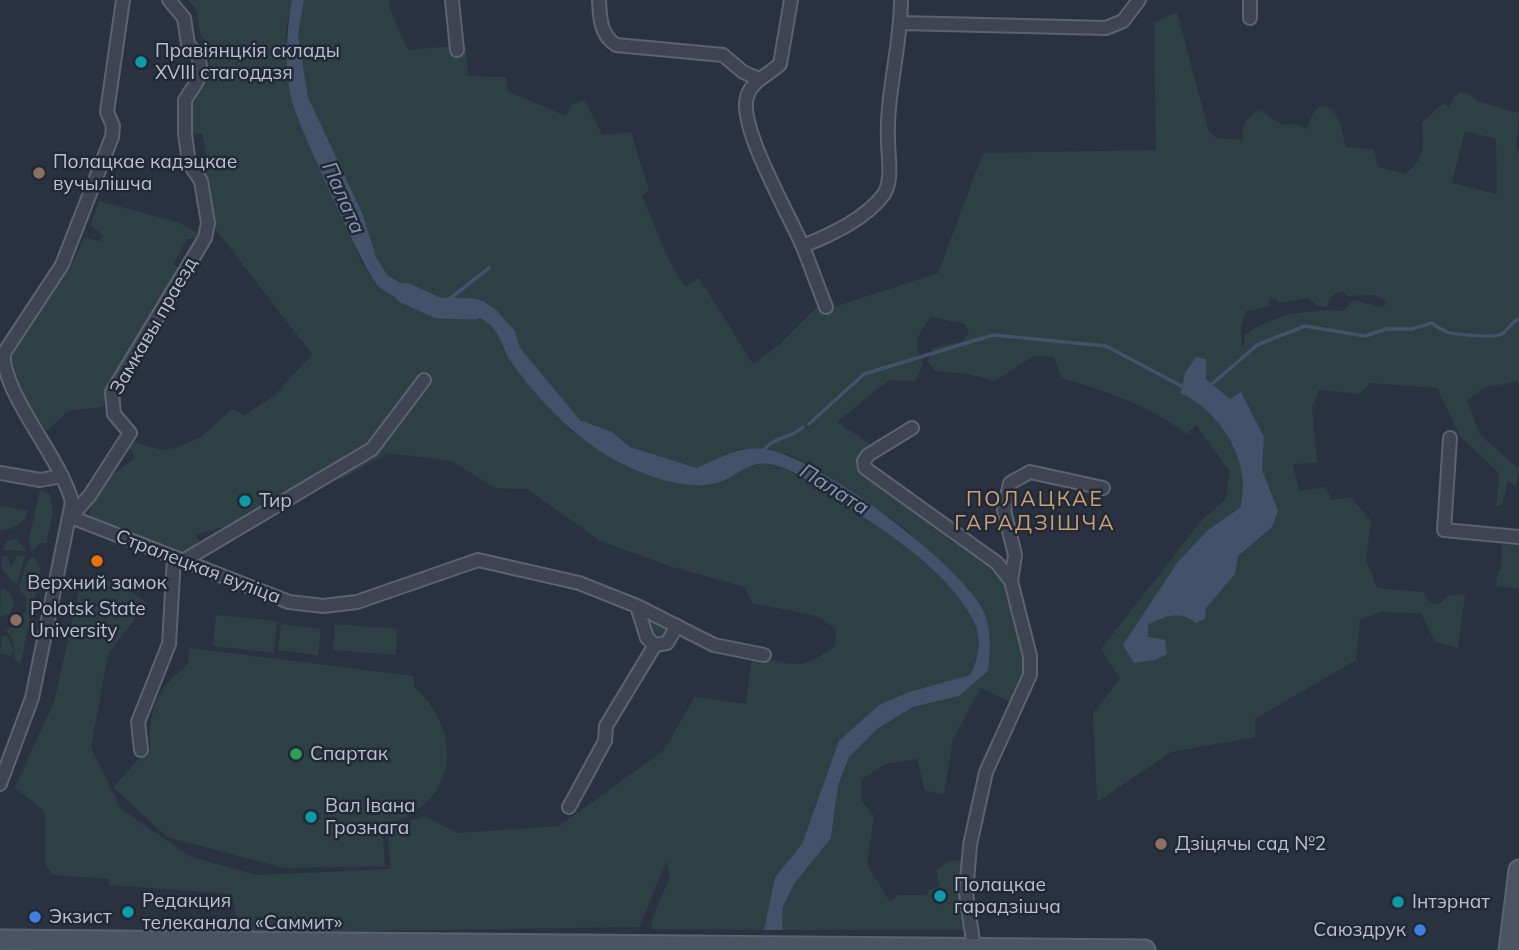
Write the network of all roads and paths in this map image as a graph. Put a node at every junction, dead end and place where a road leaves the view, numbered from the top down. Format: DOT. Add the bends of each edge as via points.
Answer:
graph roads {
  1 [pos="122,0"];
  2 [pos="169,0"];
  3 [pos="452,0"];
  4 [pos="599,0"];
  5 [pos="791,0"];
  6 [pos="901,0"];
  7 [pos="1139,0"];
  8 [pos="1250,0"];
  9 [pos="1250,18"];
  10 [pos="901,23"];
  11 [pos="457,50"];
  12 [pos="760,79"];
  13 [pos="803,246"];
  14 [pos="826,307"];
  15 [pos="424,380"];
  16 [pos="912,428"];
  17 [pos="1450,438"];
  18 [pos="0,473"];
  19 [pos="62,476"];
  20 [pos="1102,488"];
  21 [pos="71,517"];
  22 [pos="1519,537"];
  23 [pos="178,559"];
  24 [pos="1011,581"];
  25 [pos="637,606"];
  26 [pos="677,626"];
  27 [pos="655,645"];
  28 [pos="764,655"];
  29 [pos="141,750"];
  30 [pos="0,784"];
  31 [pos="569,807"];
  32 [pos="1519,870"];
  33 [pos="0,940"];
  34 [pos="27,940"];
  35 [pos="156,946"];
  36 [pos="325,947"];
  37 [pos="987,948"];
  38 [pos="8,950"];
  39 [pos="1145,950"];
  40 [pos="1509,950"];
  1 -- 19 [label="street" via="107,112 112,137 65,257 2,363 7,383"];
  2 -- 21 [label="street, Замкавы праезд" via="184,18 188,44 201,68 185,100 185,134 189,163 201,181 208,223 205,238 112,392 114,414 130,433"];
  3 -- 11 [label="street"];
  4 -- 12 [label="street" via="606,38 617,45 723,55"];
  5 -- 12 [label="street" via="784,55 772,72"];
  6 -- 10 [label="street"];
  7 -- 10 [label="street" via="1124,21 1106,28"];
  8 -- 9 [label="street"];
  10 -- 13 [label="street" via="887,131 888,184 883,194 836,232"];
  12 -- 13 [label="street" via="747,94 744,110"];
  13 -- 14 [label="street"];
  15 -- 23 [label="street" via="372,449"];
  16 -- 24 [label="street" via="868,455 865,468 997,563"];
  17 -- 22 [label="street" via="1444,530"];
  18 -- 19 [label="street" via="40,480"];
  19 -- 21 [label="street" via="72,502"];
  20 -- 24 [label="street" via="1030,472 1010,483 1004,510 1015,555"];
  21 -- 23 [label="street, Стралецкая вуліца"];
  21 -- 30 [label="street" via="32,698"];
  23 -- 25 [label="street, Стралецкая вуліца" via="274,598 323,606 357,602 478,560 579,583"];
  23 -- 29 [label="street" via="169,644 138,722"];
  24 -- 37 [label="street" via="1030,656 1030,674 986,772 970,845 966,893"];
  25 -- 26 [label="street, Стралецкая вуліца"];
  25 -- 27 [label="street"];
  26 -- 27 [label="street" via="667,643"];
  26 -- 28 [label="street, Стралецкая вуліца" via="714,645"];
  27 -- 31 [label="street" via="606,726 605,741"];
  32 -- 40 [label="main road"];
  33 -- 34 [label="main road"];
  34 -- 35 [label="main road"];
  34 -- 38 [label="main road"];
  35 -- 36 [label="main road"];
  36 -- 37 [label="main road" via="717,944"];
  37 -- 39 [label="main road"];
}
